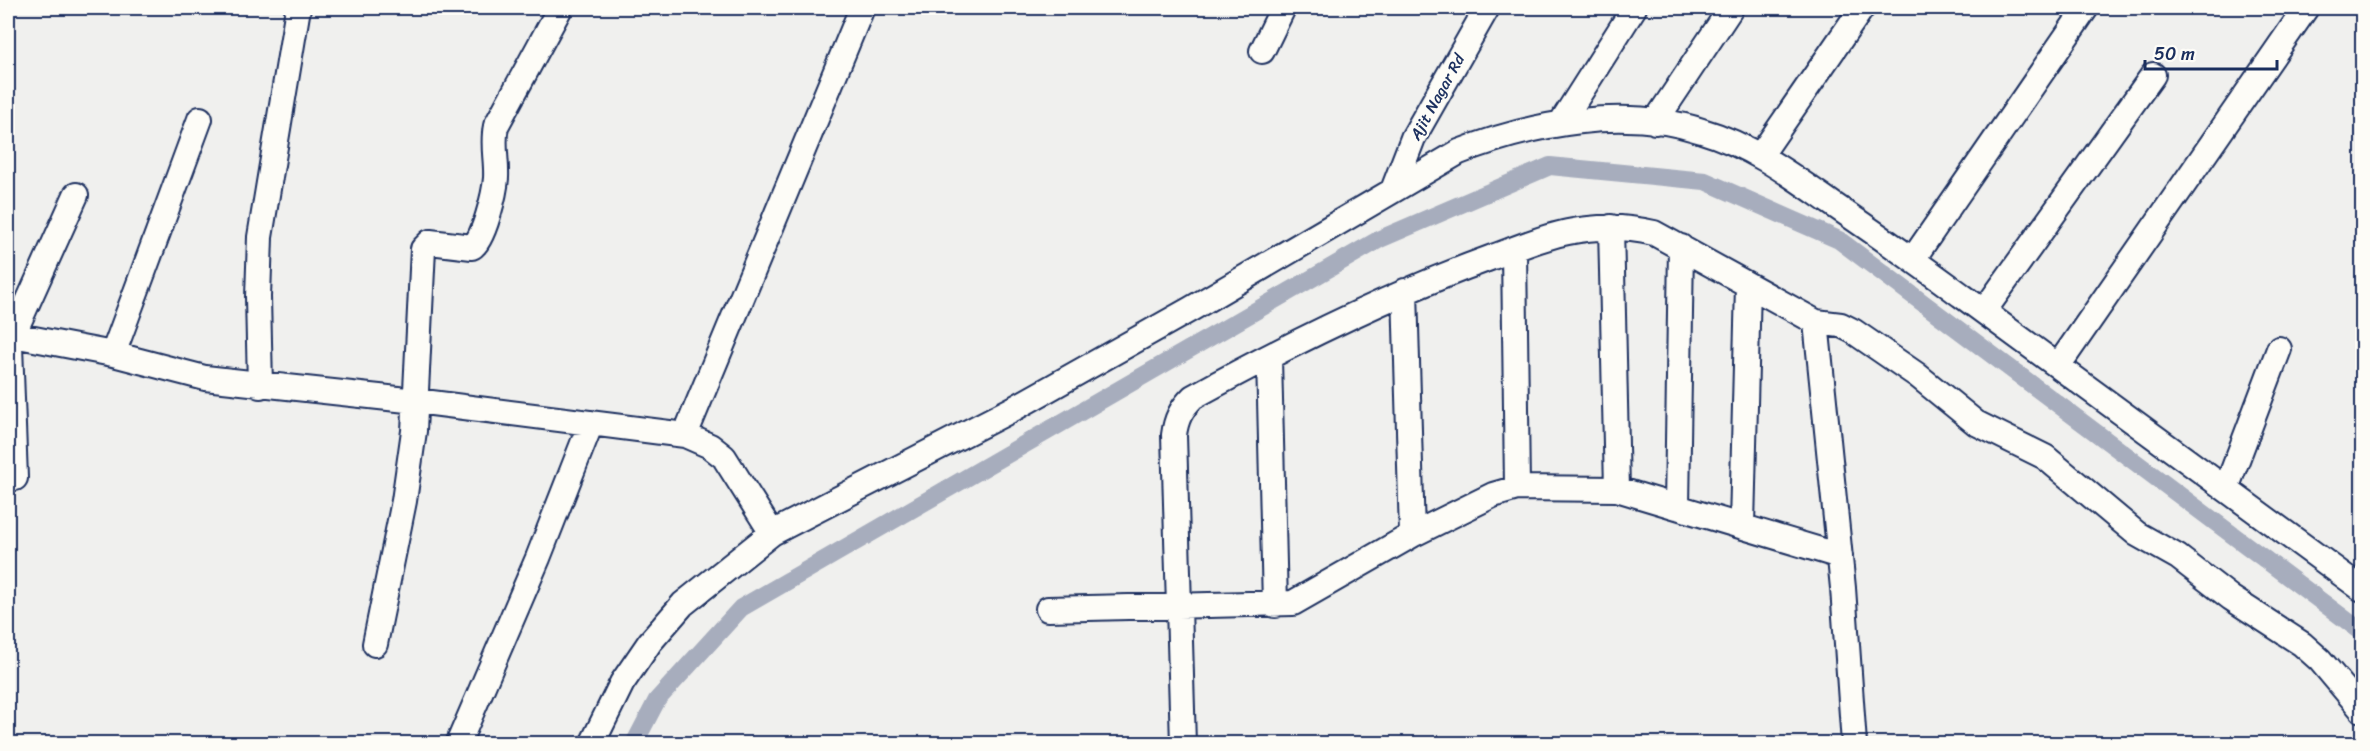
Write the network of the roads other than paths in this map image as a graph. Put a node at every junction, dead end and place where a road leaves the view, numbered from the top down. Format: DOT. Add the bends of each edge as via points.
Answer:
graph roads {
  1 [pos="298,8"];
  2 [pos="560,8"];
  3 [pos="862,8"];
  4 [pos="1283,8"];
  5 [pos="1486,8"];
  6 [pos="1634,8"];
  7 [pos="1731,8"];
  8 [pos="1862,8"];
  9 [pos="2086,8"];
  10 [pos="2306,8"];
  11 [pos="1262,51"];
  12 [pos="2152,75"];
  13 [pos="200,119"];
  14 [pos="1655,122"];
  15 [pos="1561,123"];
  16 [pos="1760,156"];
  17 [pos="1393,190"];
  18 [pos="76,195"];
  19 [pos="1611,227"];
  20 [pos="1681,247"];
  21 [pos="1514,250"];
  22 [pos="1913,259"];
  23 [pos="1748,285"];
  24 [pos="1405,291"];
  25 [pos="1983,311"];
  26 [pos="1816,322"];
  27 [pos="10,334"];
  28 [pos="2279,350"];
  29 [pos="113,354"];
  30 [pos="1269,358"];
  31 [pos="2058,366"];
  32 [pos="260,386"];
  33 [pos="416,401"];
  34 [pos="591,423"];
  35 [pos="686,435"];
  36 [pos="15,478"];
  37 [pos="1517,488"];
  38 [pos="1617,489"];
  39 [pos="2226,489"];
  40 [pos="1677,507"];
  41 [pos="1742,525"];
  42 [pos="772,533"];
  43 [pos="1412,535"];
  44 [pos="1840,556"];
  45 [pos="2362,589"];
  46 [pos="1275,605"];
  47 [pos="1177,607"];
  48 [pos="1048,609"];
  49 [pos="375,644"];
  50 [pos="2362,710"];
  51 [pos="458,744"];
  52 [pos="592,744"];
  53 [pos="1183,744"];
  54 [pos="1854,744"];
  1 -- 32 [label="street" via="260,237"];
  2 -- 33 [label="street" via="496,126 495,189 480,240 472,247 430,242 423,249"];
  3 -- 35 [label="street"];
  4 -- 11 [label="street"];
  5 -- 17 [label="street, Ajit Nagar Rd" via="1413,138"];
  6 -- 15 [label="street"];
  7 -- 14 [label="street"];
  8 -- 16 [label="street"];
  9 -- 22 [label="street"];
  10 -- 31 [label="street"];
  12 -- 25 [label="street"];
  13 -- 29 [label="street"];
  14 -- 15 [label="street" via="1600,119"];
  14 -- 16 [label="street" via="1702,131"];
  15 -- 17 [label="street" via="1485,141"];
  16 -- 22 [label="street"];
  17 -- 42 [label="street" via="1013,409"];
  18 -- 27 [label="street"];
  19 -- 20 [label="street" via="1654,234"];
  19 -- 21 [label="street" via="1567,232"];
  19 -- 38 [label="street"];
  20 -- 23 [label="street"];
  20 -- 40 [label="street"];
  21 -- 24 [label="street"];
  21 -- 37 [label="street"];
  22 -- 25 [label="street"];
  23 -- 26 [label="street"];
  23 -- 41 [label="street"];
  24 -- 30 [label="street"];
  24 -- 43 [label="street"];
  25 -- 31 [label="street"];
  26 -- 44 [label="street"];
  26 -- 50 [label="street" via="1853,331 1917,375 1976,423 2045,457 2137,534 2178,557 2231,598 2302,644"];
  27 -- 29 [label="street"];
  27 -- 36 [label="street"];
  28 -- 39 [label="street"];
  29 -- 32 [label="street" via="205,378"];
  30 -- 46 [label="street"];
  30 -- 47 [label="street" via="1193,397 1178,415 1174,435"];
  31 -- 39 [label="street"];
  32 -- 33 [label="street"];
  33 -- 34 [label="street"];
  33 -- 49 [label="street" via="404,501"];
  34 -- 35 [label="street"];
  34 -- 51 [label="street"];
  35 -- 42 [label="street" via="724,457"];
  37 -- 38 [label="street"];
  37 -- 43 [label="street" via="1492,495"];
  38 -- 40 [label="street"];
  39 -- 45 [label="street"];
  40 -- 41 [label="street"];
  41 -- 44 [label="street"];
  42 -- 52 [label="street" via="683,604 650,642 622,683"];
  43 -- 46 [label="street" via="1305,597"];
  44 -- 54 [label="street"];
  46 -- 47 [label="street"];
  47 -- 48 [label="street"];
  47 -- 53 [label="street"];
}
